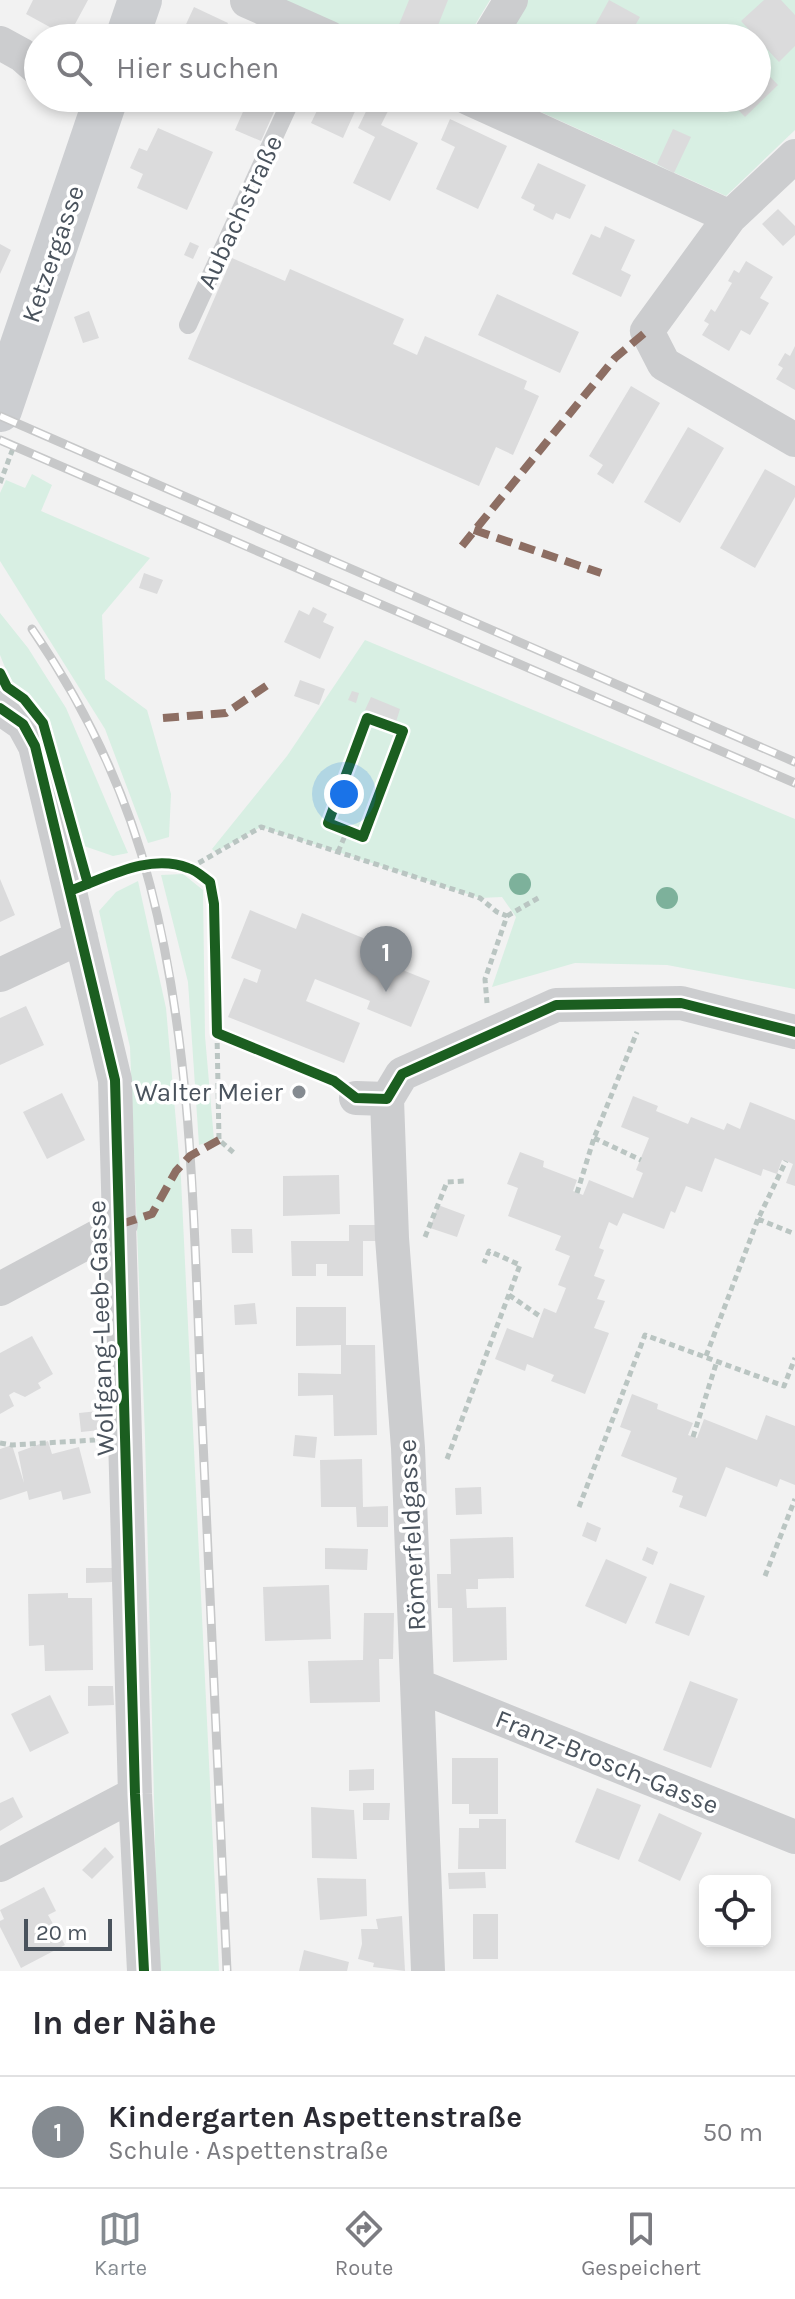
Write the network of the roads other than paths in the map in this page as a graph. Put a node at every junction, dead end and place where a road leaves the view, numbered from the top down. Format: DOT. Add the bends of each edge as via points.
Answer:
graph roads {
  1 [pos="140,0"];
  2 [pos="511,0"];
  3 [pos="247,1"];
  4 [pos="132,24"];
  5 [pos="296,24"];
  6 [pos="496,24"];
  7 [pos="0,43"];
  8 [pos="24,57"];
  9 [pos="101,112"];
  10 [pos="286,112"];
  11 [pos="499,112"];
  12 [pos="795,156"];
  13 [pos="730,217"];
  14 [pos="188,325"];
  15 [pos="0,410"];
  16 [pos="795,440"];
  17 [pos="0,708"];
  18 [pos="81,937"];
  19 [pos="0,975"];
  20 [pos="795,1032"];
  21 [pos="121,1224"];
  22 [pos="0,1289"];
  23 [pos="419,1686"];
  24 [pos="135,1794"];
  25 [pos="795,1837"];
  26 [pos="0,1865"];
  27 [pos="144,1971"];
  28 [pos="428,1971"];
  1 -- 4 [label="main road"];
  2 -- 6 [label="street"];
  3 -- 5 [label="street"];
  7 -- 8 [label="street"];
  9 -- 15 [label="main road, Ketzergasse"];
  10 -- 14 [label="lane, Aubachstraße"];
  11 -- 13 [label="street"];
  12 -- 13 [label="street"];
  13 -- 16 [label="street" via="647,331 664,364"];
  17 -- 18 [label="street, Wolfgang-Leeb-Gasse" via="23,724 35,746"];
  18 -- 19 [label="street"];
  18 -- 21 [label="street, Wolfgang-Leeb-Gasse" via="115,1080"];
  20 -- 23 [label="street, Römerfeldgasse" via="681,1003 556,1005 402,1074 371,1098 392,1238"];
  21 -- 22 [label="street"];
  21 -- 24 [label="street, Wolfgang-Leeb-Gasse"];
  23 -- 25 [label="street, Franz-Brosch-Gasse"];
  23 -- 28 [label="street, Römerfeldgasse"];
  24 -- 26 [label="street"];
  24 -- 27 [label="street, Wolfgang-Leeb-Gasse"];
}
